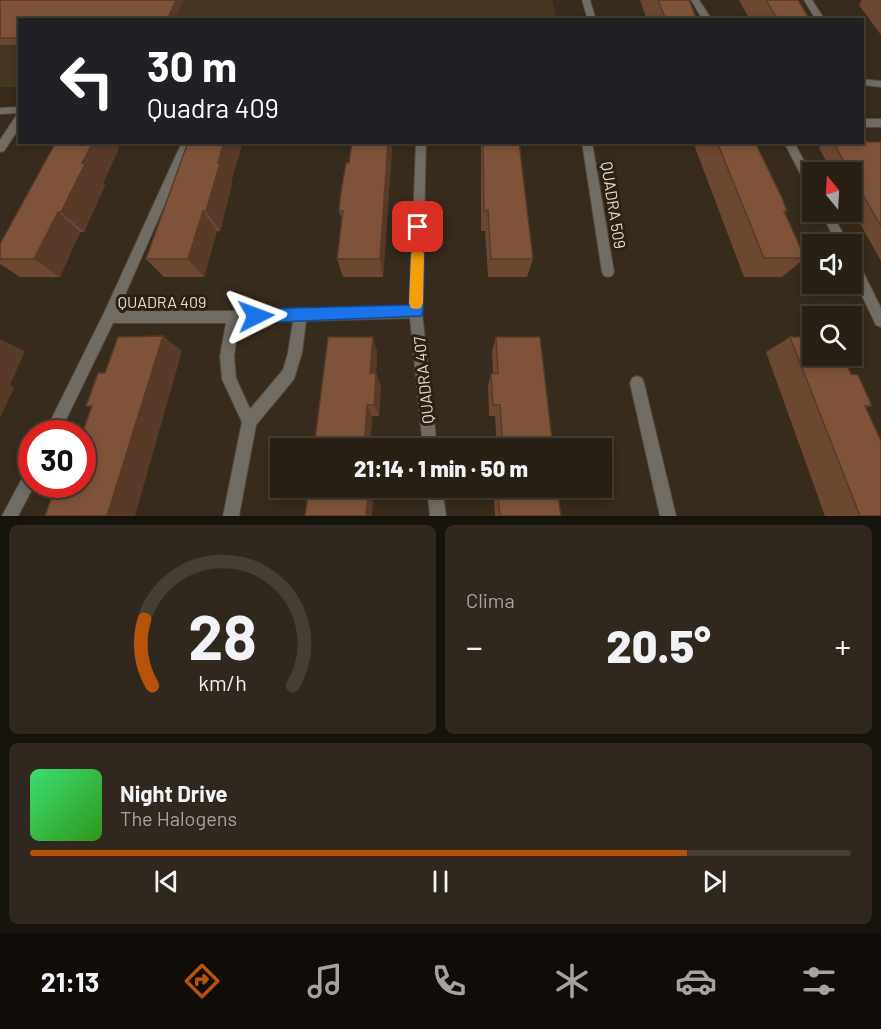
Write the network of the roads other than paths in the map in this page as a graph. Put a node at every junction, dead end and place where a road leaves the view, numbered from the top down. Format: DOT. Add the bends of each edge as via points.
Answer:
graph roads {
  1 [pos="586,0"];
  2 [pos="695,0"];
  3 [pos="808,0"];
  4 [pos="591,18"];
  5 [pos="707,18"];
  6 [pos="820,18"];
  7 [pos="864,82"];
  8 [pos="881,84"];
  9 [pos="0,111"];
  10 [pos="18,111"];
  11 [pos="864,120"];
  12 [pos="18,121"];
  13 [pos="881,123"];
  14 [pos="185,144"];
  15 [pos="421,144"];
  16 [pos="587,144"];
  17 [pos="790,144"];
  18 [pos="0,148"];
  19 [pos="802,167"];
  20 [pos="608,272"];
  21 [pos="862,280"];
  22 [pos="878,308"];
  23 [pos="416,312"];
  24 [pos="300,314"];
  25 [pos="109,317"];
  26 [pos="234,317"];
  27 [pos="881,321"];
  28 [pos="637,383"];
  29 [pos="58,420"];
  30 [pos="249,422"];
  31 [pos="429,438"];
  32 [pos="19,498"];
  33 [pos="436,498"];
  34 [pos="10,516"];
  35 [pos="231,516"];
  36 [pos="438,516"];
  37 [pos="668,516"];
  1 -- 4 [label="street"];
  2 -- 5 [label="street"];
  3 -- 6 [label="street"];
  7 -- 8 [label="street"];
  9 -- 10 [label="street"];
  11 -- 13 [label="street"];
  12 -- 18 [label="street"];
  14 -- 25 [label="street, QUADRA 409"];
  15 -- 23 [label="street"];
  16 -- 20 [label="street, QUADRA 509"];
  17 -- 19 [label="street"];
  21 -- 22 [label="street"];
  22 -- 27 [label="street"];
  23 -- 24 [label="street, QUADRA 409"];
  23 -- 31 [label="street, QUADRA 407"];
  24 -- 26 [label="street, QUADRA 409"];
  24 -- 30 [label="street" via="289,374"];
  25 -- 26 [label="street, QUADRA 409"];
  25 -- 29 [label="street"];
  26 -- 30 [label="street" via="227,356 229,379"];
  28 -- 37 [label="street"];
  30 -- 35 [label="street"];
  32 -- 34 [label="street"];
  33 -- 36 [label="street"];
}
